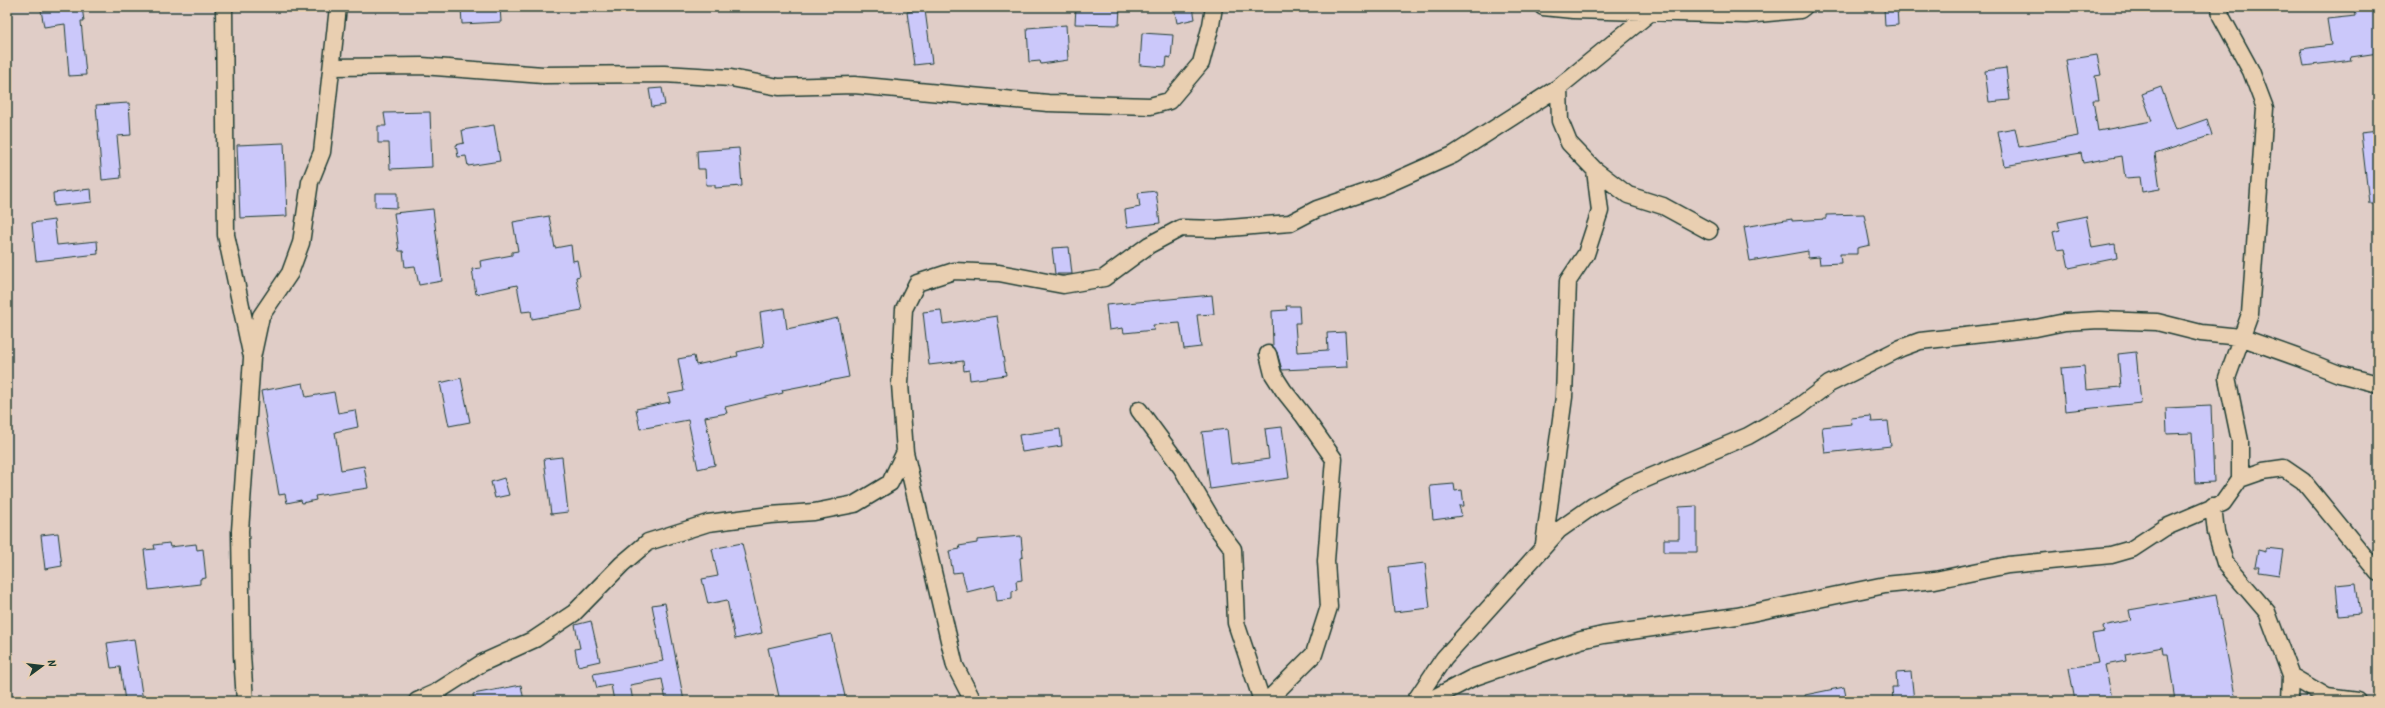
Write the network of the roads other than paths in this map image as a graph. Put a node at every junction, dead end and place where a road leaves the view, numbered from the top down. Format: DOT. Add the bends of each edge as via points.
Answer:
graph roads {
  1 [pos="224,7"];
  2 [pos="338,7"];
  3 [pos="1214,7"];
  4 [pos="1544,7"];
  5 [pos="1804,7"];
  6 [pos="2220,7"];
  7 [pos="1651,12"];
  8 [pos="332,67"];
  9 [pos="1559,87"];
  10 [pos="1595,170"];
  11 [pos="1709,231"];
  12 [pos="2240,338"];
  13 [pos="1268,354"];
  14 [pos="252,358"];
  15 [pos="2378,384"];
  16 [pos="1139,410"];
  17 [pos="905,452"];
  18 [pos="2240,479"];
  19 [pos="2213,506"];
  20 [pos="1544,544"];
  21 [pos="2378,573"];
  22 [pos="2291,676"];
  23 [pos="245,701"];
  24 [pos="417,701"];
  25 [pos="974,701"];
  26 [pos="1262,701"];
  27 [pos="1266,701"];
  28 [pos="1415,701"];
  29 [pos="1428,701"];
  30 [pos="2290,701"];
  31 [pos="2357,701"];
  1 -- 14 [label="street" via="226,235"];
  2 -- 8 [label="street"];
  3 -- 8 [label="street" via="1200,63 1169,101 1150,106 1048,103 854,85 779,87 731,78 679,75 543,75 422,66"];
  4 -- 7 [label="street"];
  5 -- 7 [label="street" via="1800,10 1746,15"];
  6 -- 12 [label="street" via="2221,16 2252,71 2265,108 2250,314"];
  7 -- 9 [label="street"];
  8 -- 14 [label="street" via="322,152 310,182 301,243 290,273 261,316"];
  9 -- 10 [label="street" via="1560,121 1569,142"];
  9 -- 17 [label="street" via="1453,155 1381,187 1317,209 1290,223 1181,228 1149,245 1104,278 1063,285 1000,273 954,271 917,283 904,309 900,384"];
  10 -- 11 [label="street" via="1628,195 1663,206"];
  10 -- 20 [label="street" via="1600,211 1586,254 1568,281 1564,397"];
  12 -- 15 [label="street" via="2339,374"];
  12 -- 18 [label="street" via="2227,378 2240,441"];
  12 -- 20 [label="street" via="2201,333 2157,322 2099,320 1920,341 1829,384 1797,408 1748,436 1629,486 1593,506 1558,530"];
  13 -- 27 [label="street" via="1273,374 1334,459 1326,561 1329,607 1314,654"];
  14 -- 23 [label="street" via="240,531"];
  16 -- 26 [label="street" via="1181,466 1216,528 1233,549 1236,623"];
  17 -- 24 [label="street" via="890,483 855,504 814,512 708,523 648,542 622,564 574,613 535,639 482,663 435,693"];
  17 -- 25 [label="street" via="955,666"];
  18 -- 19 [label="street" via="2223,503"];
  18 -- 21 [label="street" via="2263,471 2284,468 2304,481"];
  19 -- 22 [label="street" via="2224,563 2267,612"];
  19 -- 29 [label="street" via="2164,528 2132,549 2111,555 2008,565 1935,580 1885,585 1737,616 1603,635 1581,640 1472,678"];
  20 -- 28 [label="street" via="1444,658"];
  22 -- 30 [label="street"];
  22 -- 31 [label="street" via="2327,697"];
}
